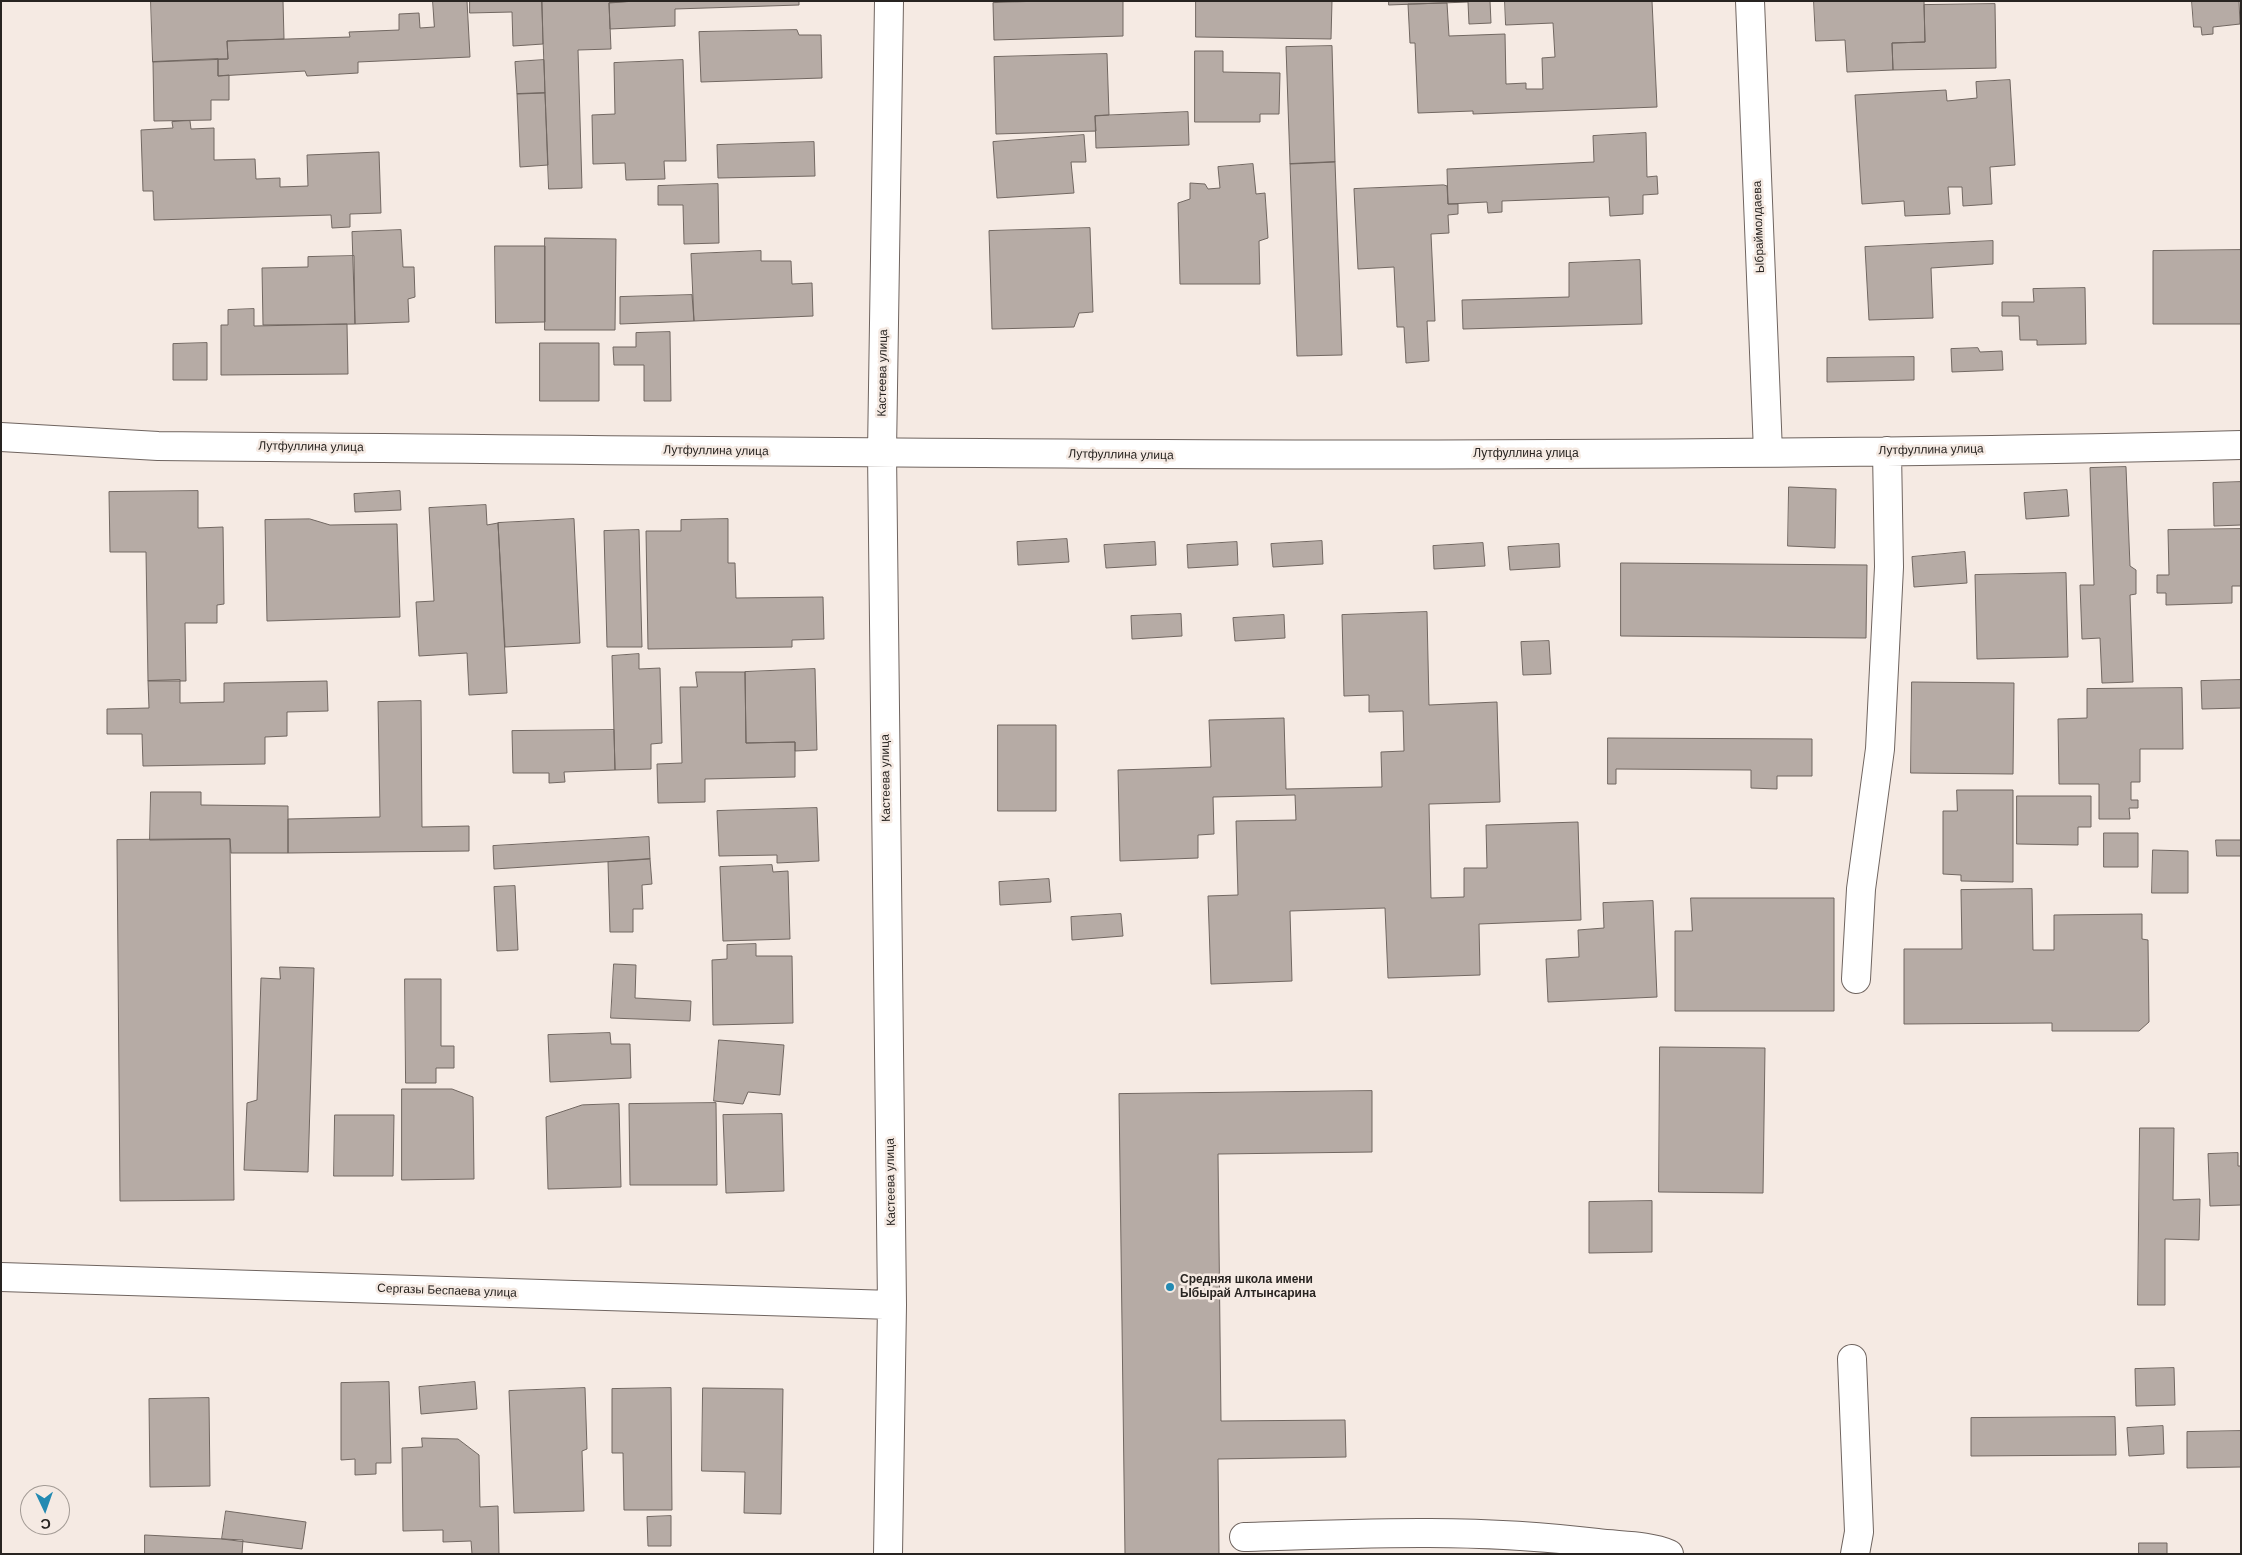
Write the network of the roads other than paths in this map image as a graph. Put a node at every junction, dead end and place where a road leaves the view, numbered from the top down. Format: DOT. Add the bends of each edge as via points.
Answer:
graph roads {
  1 [pos="889,1"];
  2 [pos="1750,1"];
  3 [pos="1,437"];
  4 [pos="2241,445"];
  5 [pos="1886,450"];
  6 [pos="882,452"];
  7 [pos="1768,452"];
  8 [pos="1856,979"];
  9 [pos="1,1276"];
  10 [pos="892,1305"];
  11 [pos="1852,1359"];
  12 [pos="1244,1537"];
  13 [pos="888,1554"];
  14 [pos="1669,1554"];
  15 [pos="1855,1554"];
  1 -- 6 [label="street, Кастеева улица"];
  2 -- 7 [label="street, Ыбраймолдаева"];
  3 -- 6 [label="street, Лутфуллина улица" via="158,446"];
  4 -- 5 [label="street, Лутфуллина улица"];
  5 -- 7 [label="street, Лутфуллина улица"];
  5 -- 8 [label="street" via="1889,567 1880,749 1861,889"];
  6 -- 7 [label="street, Лутфуллина улица" via="1168,456"];
  6 -- 10 [label="street, Кастеева улица"];
  9 -- 10 [label="street, Сергазы Беспаева улица"];
  10 -- 13 [label="street, Кастеева улица"];
  11 -- 15 [label="street" via="1859,1532"];
  12 -- 14 [label="street" via="1500,1533"];
}
